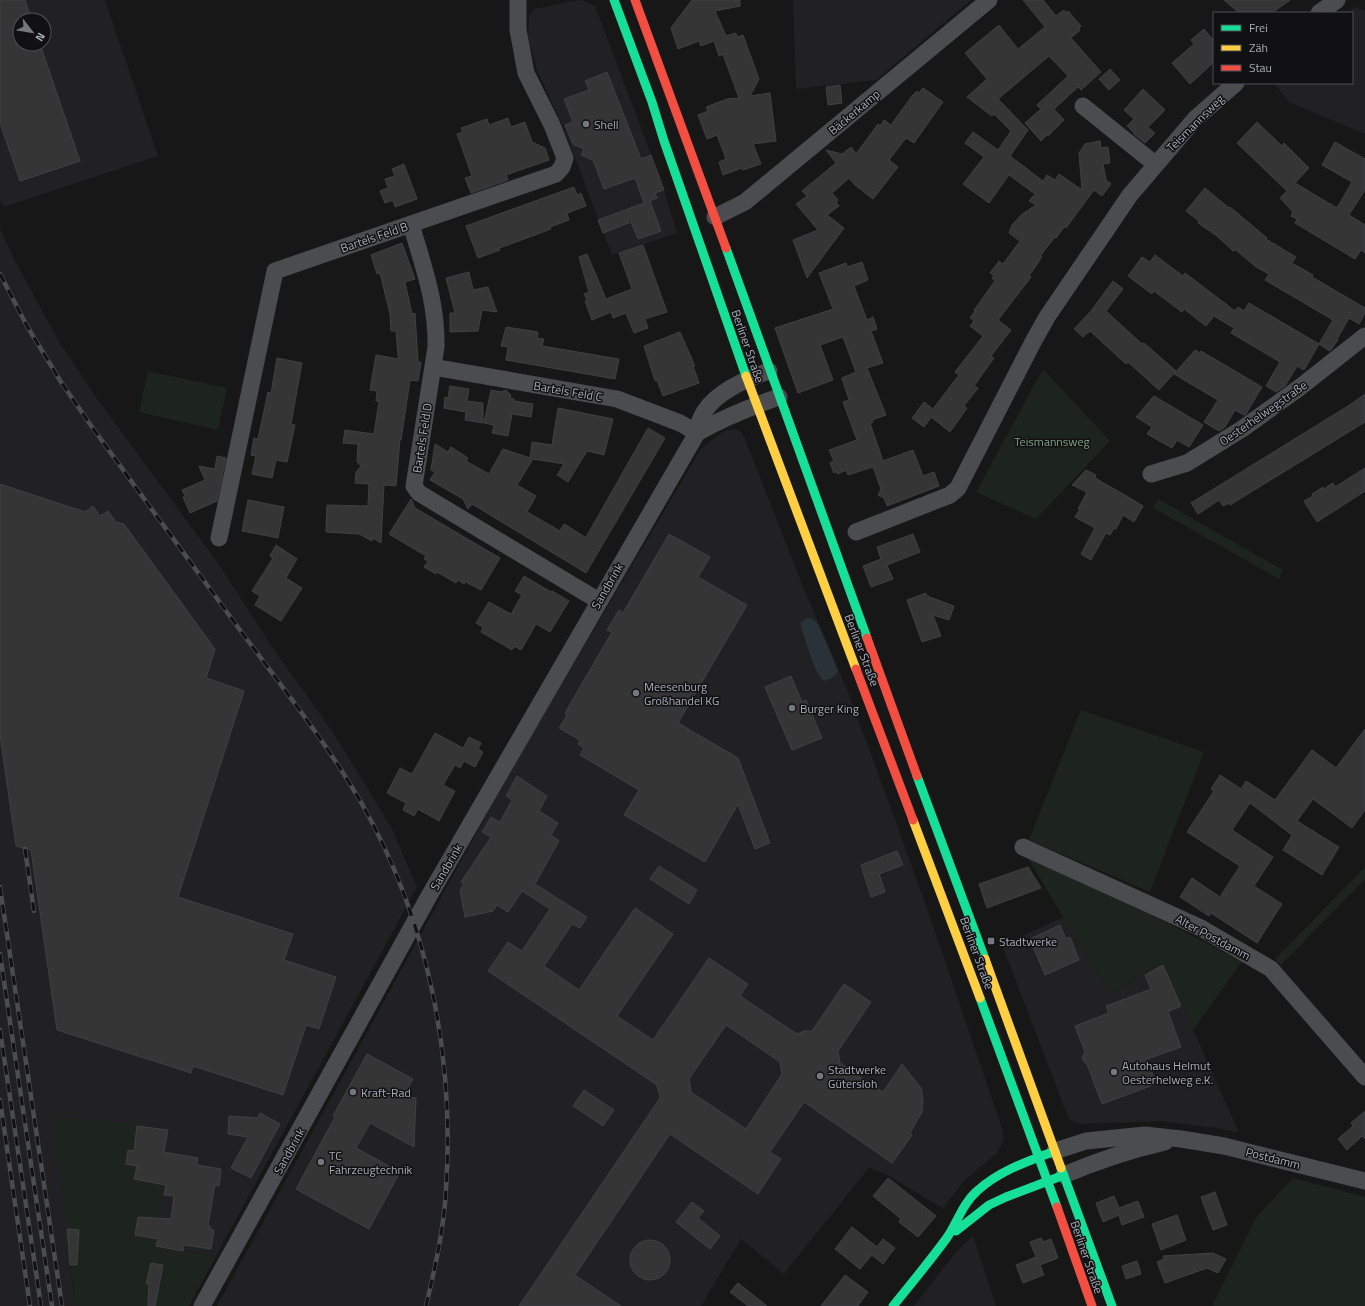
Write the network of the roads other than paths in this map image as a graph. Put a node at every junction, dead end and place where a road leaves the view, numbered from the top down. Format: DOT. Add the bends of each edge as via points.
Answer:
graph roads {
  1 [pos="518,0"];
  2 [pos="614,0"];
  3 [pos="636,0"];
  4 [pos="989,0"];
  5 [pos="1337,0"];
  6 [pos="1320,12"];
  7 [pos="1235,84"];
  8 [pos="1082,106"];
  9 [pos="1155,164"];
  10 [pos="715,217"];
  11 [pos="411,224"];
  12 [pos="1365,336"];
  13 [pos="433,367"];
  14 [pos="769,371"];
  15 [pos="747,379"];
  16 [pos="778,397"];
  17 [pos="756,404"];
  18 [pos="697,433"];
  19 [pos="1151,474"];
  20 [pos="856,532"];
  21 [pos="219,538"];
  22 [pos="599,601"];
  23 [pos="1023,847"];
  24 [pos="1365,1077"];
  25 [pos="1181,1139"];
  26 [pos="1055,1151"];
  27 [pos="1038,1157"];
  28 [pos="1064,1175"];
  29 [pos="1048,1181"];
  30 [pos="1365,1181"];
  31 [pos="947,1238"];
  32 [pos="202,1306"];
  33 [pos="893,1306"];
  34 [pos="1092,1306"];
  35 [pos="1112,1306"];
  1 -- 11 [label="street, Bartels Feld B" via="518,30 526,73 565,158 562,167 556,174"];
  2 -- 15 [label="main road, Berliner Straße" via="652,102"];
  3 -- 10 [label="main road, Berliner Straße"];
  4 -- 10 [label="street, Bäckerkamp" via="745,202"];
  5 -- 6 [label="street"];
  7 -- 9 [label="street, Teismannsweg" via="1195,119"];
  8 -- 9 [label="street"];
  9 -- 20 [label="street, Teismannsweg" via="1130,194 1047,317 958,488 950,495"];
  10 -- 14 [label="main road, Berliner Straße"];
  11 -- 13 [label="street, Bartels Feld D" via="432,297 437,327"];
  11 -- 21 [label="street, Bartels Feld B" via="275,271"];
  12 -- 19 [label="street, Oesterhelwegstraße" via="1305,384 1242,429 1187,463"];
  13 -- 18 [label="street, Bartels Feld C" via="617,400 680,423"];
  13 -- 22 [label="street, Bartels Feld D" via="414,486 419,493"];
  14 -- 15 [label="street, Sandbrink"];
  14 -- 16 [label="main road, Berliner Straße"];
  15 -- 17 [label="main road, Berliner Straße"];
  15 -- 18 [label="street, Sandbrink" via="714,400 701,417"];
  16 -- 17 [label="street"];
  16 -- 26 [label="main road, Berliner Straße"];
  17 -- 18 [label="street"];
  17 -- 27 [label="main road, Berliner Straße" via="971,972"];
  18 -- 22 [label="street, Sandbrink"];
  22 -- 32 [label="street, Sandbrink" via="429,896"];
  23 -- 24 [label="street, Alter Postdamm" via="1200,928 1271,969"];
  25 -- 26 [label="street, Postdamm" via="1144,1135 1086,1141"];
  25 -- 28 [label="street, Postdamm" via="1147,1146 1092,1163"];
  25 -- 30 [label="street, Postdamm" via="1224,1146"];
  26 -- 27 [label="main road"];
  26 -- 28 [label="main road, Berliner Straße"];
  27 -- 29 [label="main road, Berliner Straße"];
  27 -- 31 [label="main road" via="996,1176 976,1192 961,1211"];
  28 -- 29 [label="main road"];
  28 -- 35 [label="main road, Berliner Straße"];
  29 -- 31 [label="main road" via="989,1206"];
  29 -- 34 [label="main road, Berliner Straße"];
  31 -- 33 [label="main road"];
}
